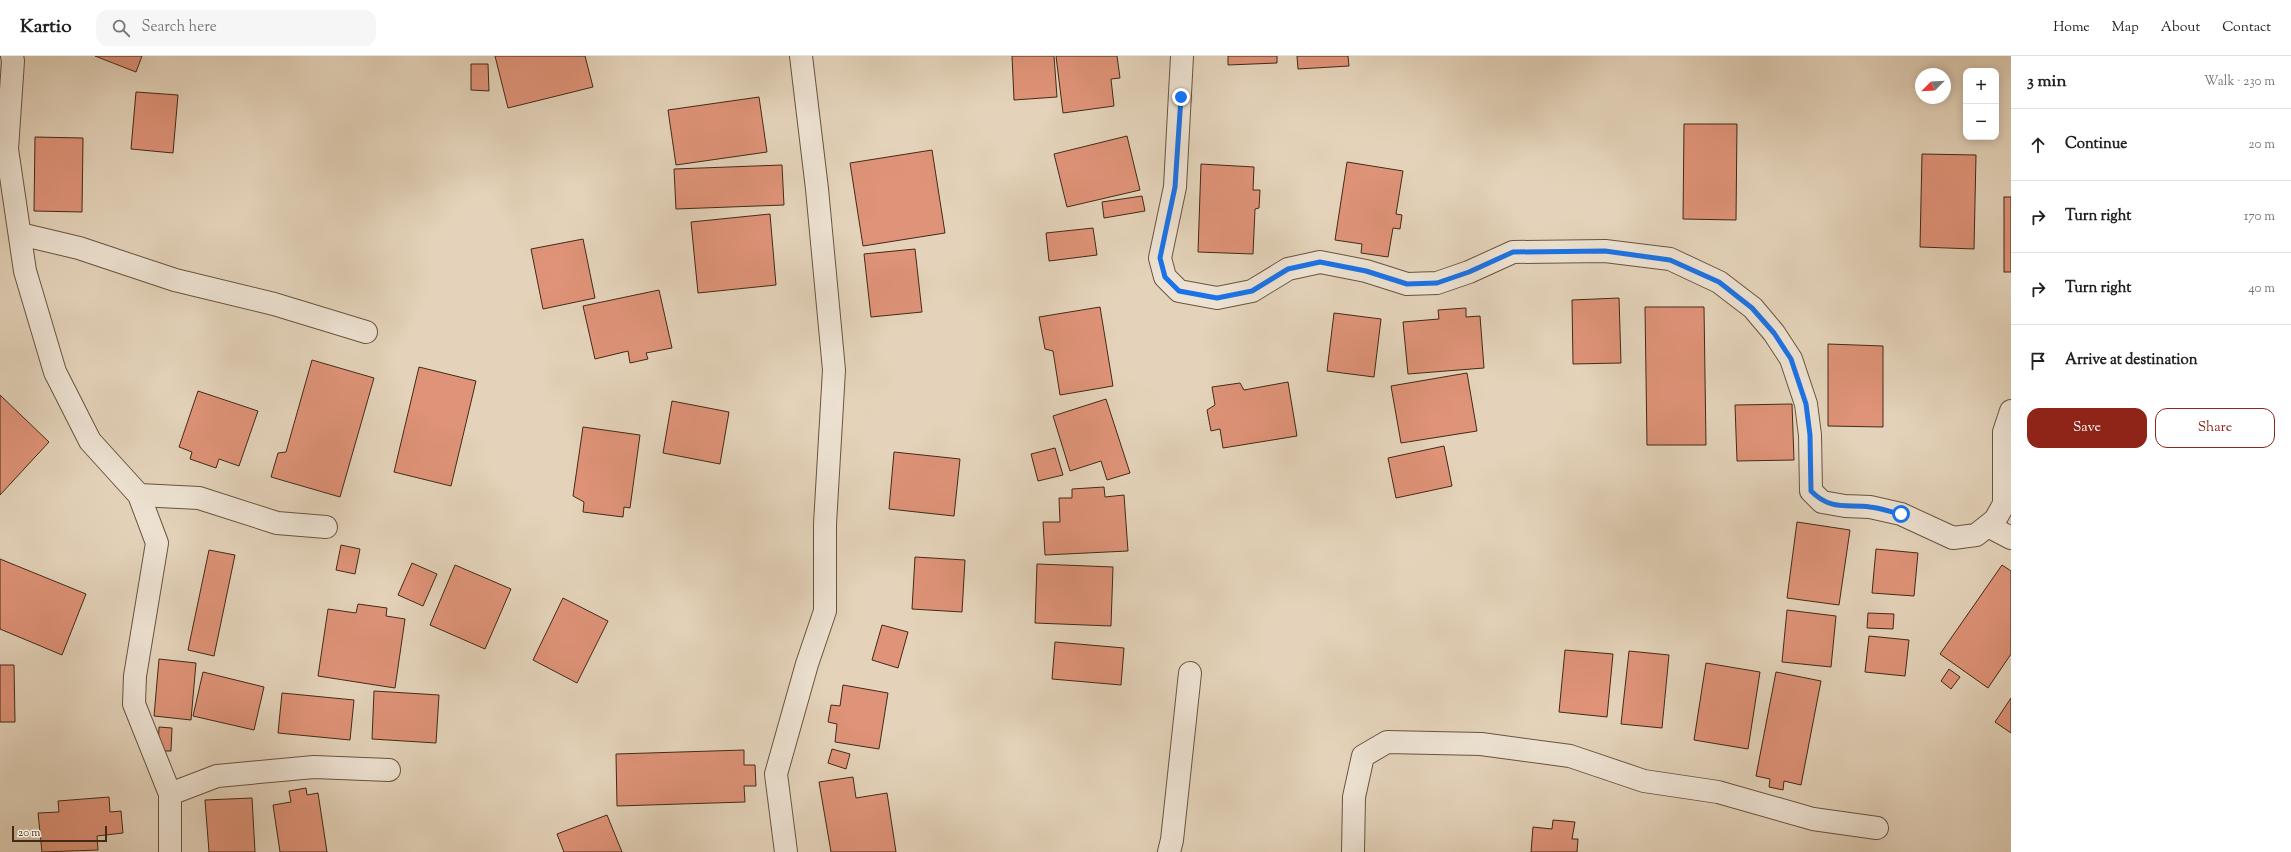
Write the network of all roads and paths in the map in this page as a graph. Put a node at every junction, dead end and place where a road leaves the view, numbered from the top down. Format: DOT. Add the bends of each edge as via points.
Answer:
graph roads {
  1 [pos="12,56"];
  2 [pos="801,56"];
  3 [pos="1182,56"];
  4 [pos="20,234"];
  5 [pos="366,332"];
  6 [pos="2011,411"];
  7 [pos="139,495"];
  8 [pos="1988,526"];
  9 [pos="326,527"];
  10 [pos="2011,538"];
  11 [pos="1190,673"];
  12 [pos="389,770"];
  13 [pos="170,794"];
  14 [pos="1877,828"];
  15 [pos="170,852"];
  16 [pos="786,852"];
  17 [pos="1169,852"];
  18 [pos="1353,852"];
  1 -- 4 [label="street" via="7,149"];
  2 -- 16 [label="street" via="817,189 834,370 825,524 825,611 776,774"];
  3 -- 8 [label="street" via="1175,187 1160,258 1165,277 1179,291 1217,298 1252,291 1288,269 1320,262 1366,271 1407,284 1437,283 1513,252 1605,251 1670,260 1719,282 1752,308 1774,333 1791,359 1806,404 1810,435 1811,491 1822,502 1870,507 1901,514 1953,538 1976,535"];
  4 -- 5 [label="street" via="78,248 176,280 274,304"];
  4 -- 7 [label="street" via="24,271 55,372 90,441"];
  6 -- 8 [label="street" via="2004,432 2004,504 1995,520"];
  7 -- 9 [label="street" via="199,498 277,523"];
  7 -- 13 [label="street" via="156,543 135,676 134,704"];
  8 -- 10 [label="street"];
  11 -- 17 [label="street"];
  12 -- 13 [label="street" via="314,767 217,776"];
  13 -- 15 [label="street"];
  14 -- 18 [label="street" via="1813,819 1718,792 1644,781 1570,756 1481,744 1387,742 1363,756 1354,797"];
}
